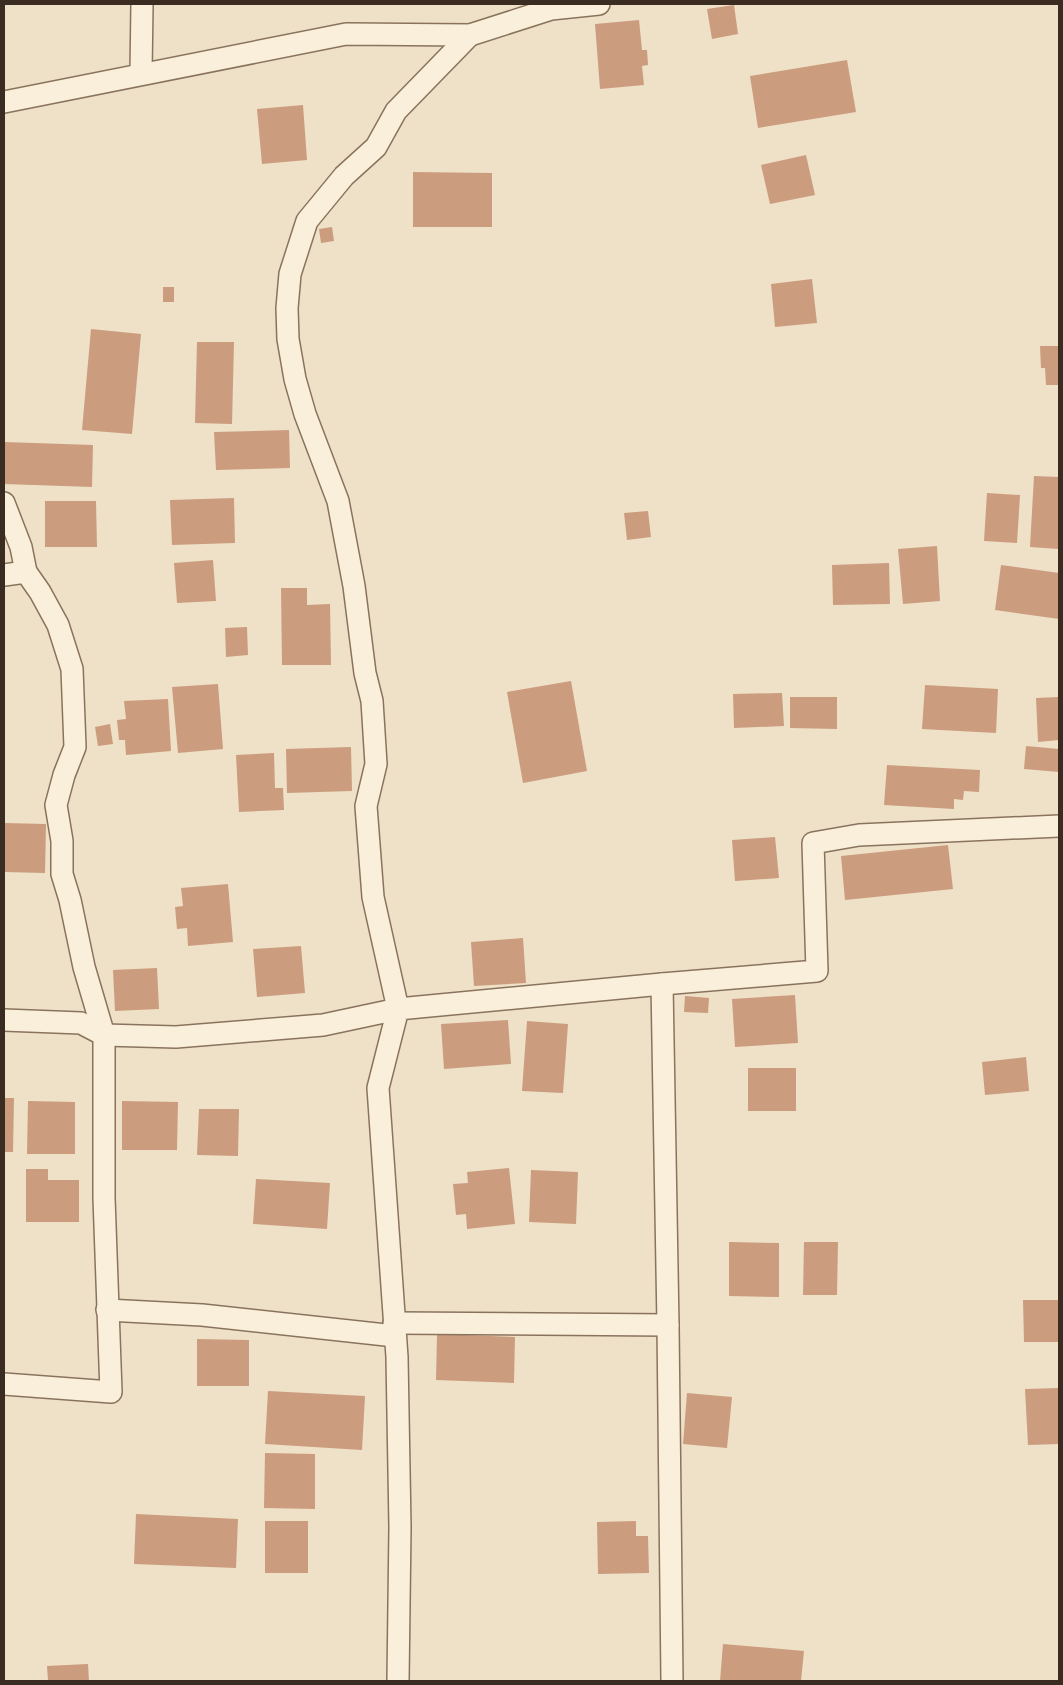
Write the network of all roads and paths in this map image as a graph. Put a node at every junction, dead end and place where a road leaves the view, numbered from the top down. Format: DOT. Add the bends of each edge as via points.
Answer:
graph roads {
  1 [pos="142,4"];
  2 [pos="599,4"];
  3 [pos="551,7"];
  4 [pos="470,35"];
  5 [pos="141,73"];
  6 [pos="4,102"];
  7 [pos="4,503"];
  8 [pos="26,572"];
  9 [pos="4,575"];
  10 [pos="1059,826"];
  11 [pos="662,984"];
  12 [pos="398,1010"];
  13 [pos="4,1020"];
  14 [pos="104,1035"];
  15 [pos="107,1310"];
  16 [pos="668,1325"];
  17 [pos="395,1330"];
  18 [pos="4,1384"];
  19 [pos="398,1681"];
  20 [pos="672,1681"];
  1 -- 5 [label="street"];
  2 -- 3 [label="street"];
  3 -- 4 [label="street"];
  4 -- 5 [label="street" via="346,34"];
  4 -- 12 [label="street" via="396,111 376,147 344,176 307,221 290,274 287,308 295,379 338,501 354,586 365,673 372,701 376,764 366,806 374,897"];
  5 -- 6 [label="street"];
  7 -- 8 [label="street" via="21,547"];
  8 -- 9 [label="street"];
  8 -- 14 [label="street" via="58,625 72,669 76,747 56,806 62,840 62,874"];
  10 -- 11 [label="street" via="859,835 813,843 817,971"];
  11 -- 12 [label="street"];
  11 -- 16 [label="street"];
  12 -- 14 [label="street" via="324,1025 176,1037"];
  12 -- 17 [label="street" via="378,1088"];
  13 -- 14 [label="street" via="81,1023"];
  14 -- 15 [label="street"];
  15 -- 17 [label="street"];
  15 -- 18 [label="street" via="111,1392"];
  16 -- 17 [label="street"];
  16 -- 20 [label="street"];
  17 -- 19 [label="street" via="400,1527"];
}
